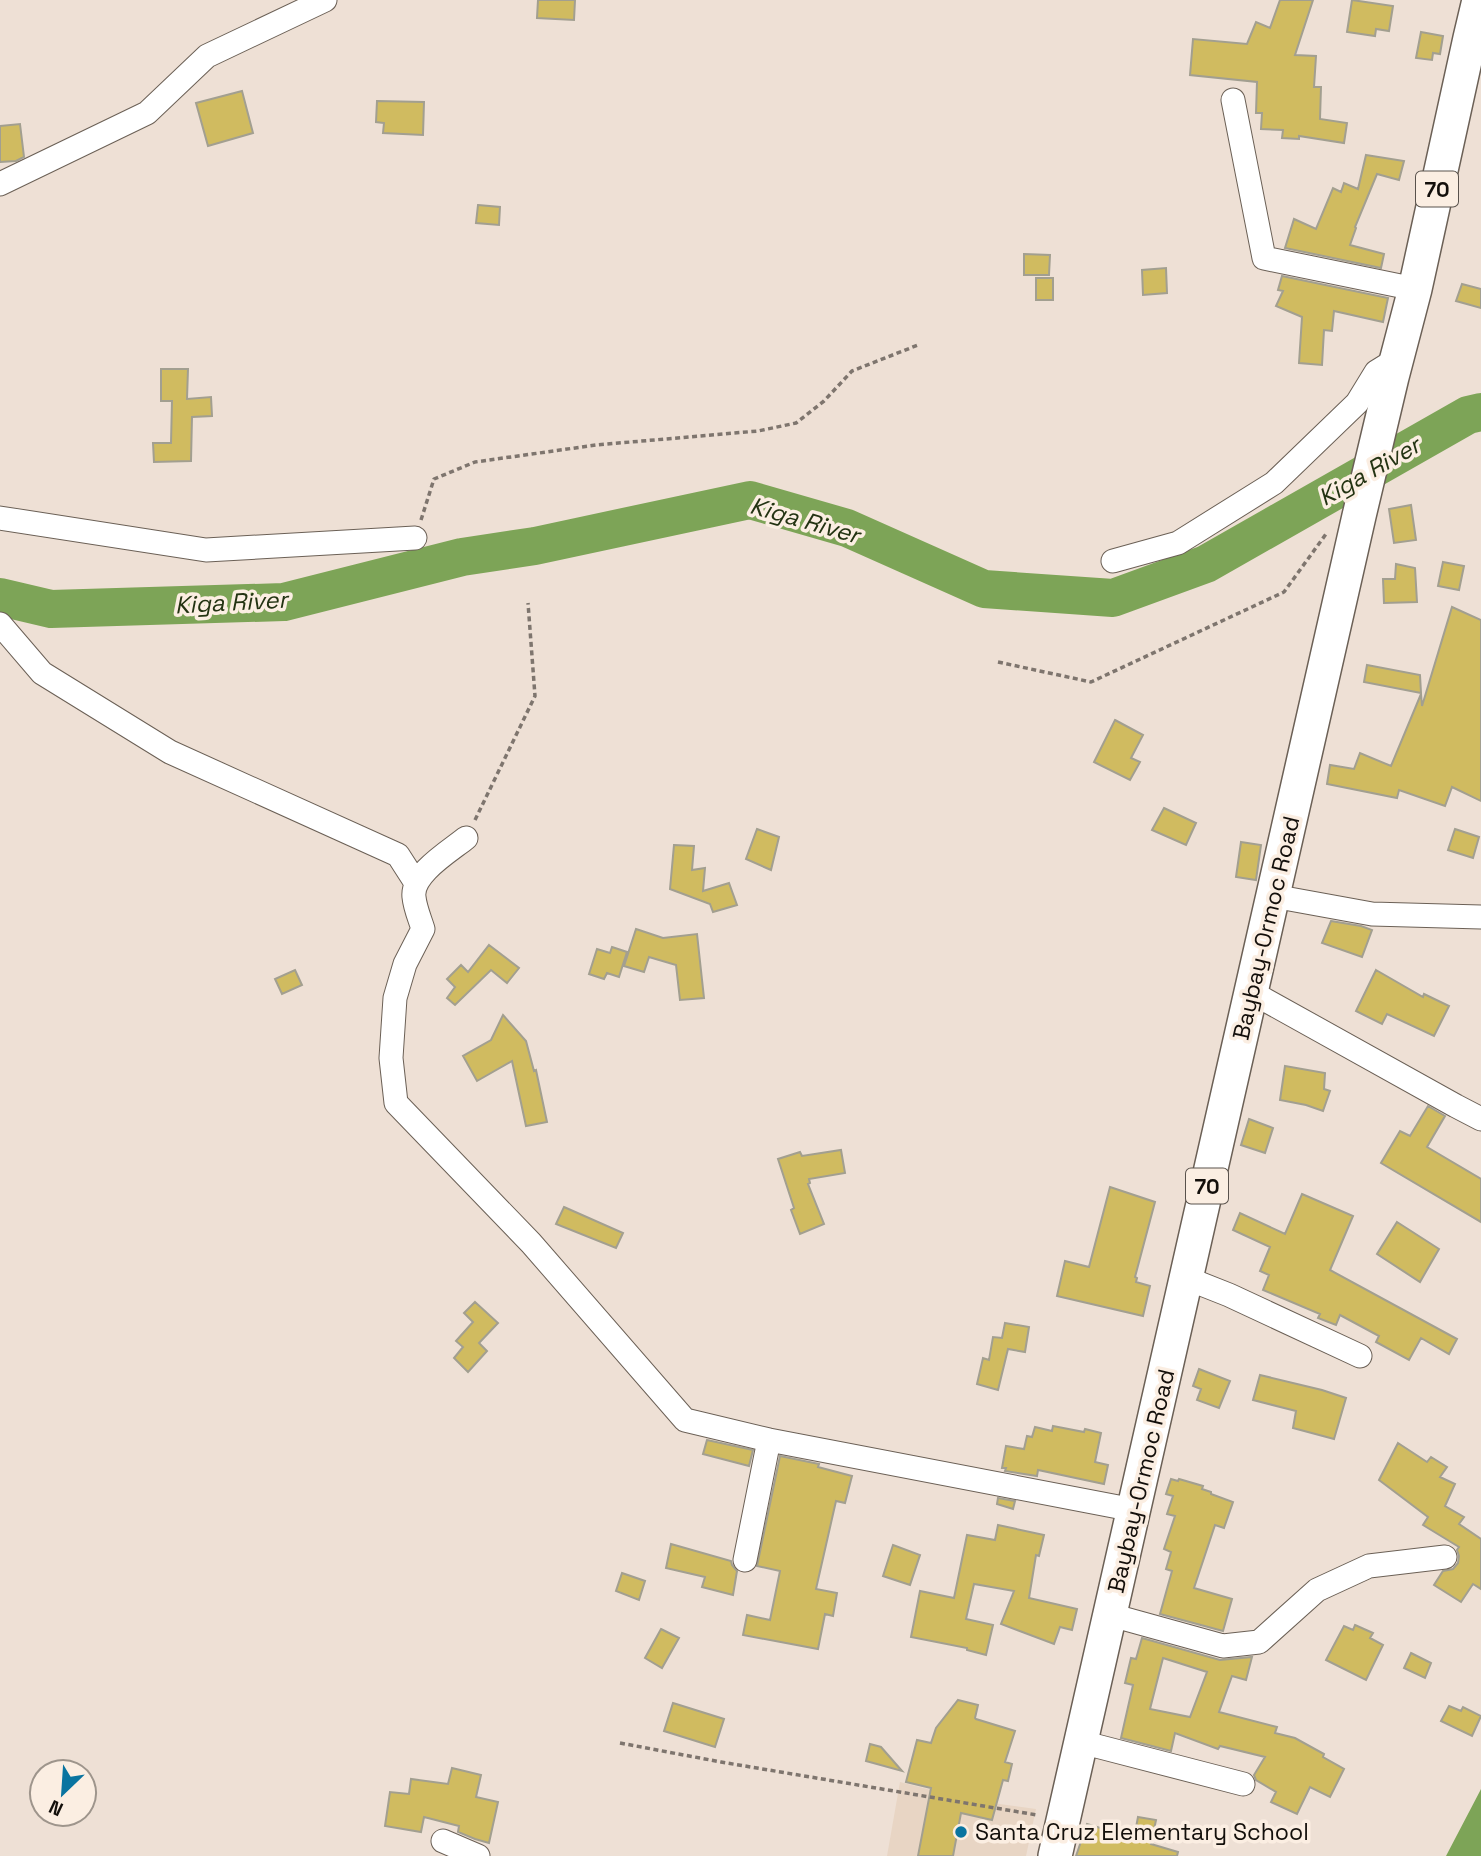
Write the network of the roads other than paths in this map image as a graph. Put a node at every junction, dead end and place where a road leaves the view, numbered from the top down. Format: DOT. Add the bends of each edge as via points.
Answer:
graph roads {
  1 [pos="325,0"];
  2 [pos="1479,0"];
  3 [pos="1475,40"];
  4 [pos="1233,100"];
  5 [pos="0,184"];
  6 [pos="1415,289"];
  7 [pos="1394,368"];
  8 [pos="0,518"];
  9 [pos="415,538"];
  10 [pos="1113,561"];
  11 [pos="0,624"];
  12 [pos="466,838"];
  13 [pos="416,883"];
  14 [pos="1273,896"];
  15 [pos="1481,917"];
  16 [pos="1251,992"];
  17 [pos="1481,1119"];
  18 [pos="1186,1278"];
  19 [pos="1360,1356"];
  20 [pos="769,1440"];
  21 [pos="1133,1510"];
  22 [pos="1445,1558"];
  23 [pos="745,1560"];
  24 [pos="1111,1615"];
  25 [pos="1081,1742"];
  26 [pos="1243,1784"];
  27 [pos="443,1841"];
  28 [pos="478,1856"];
  29 [pos="1055,1856"];
  1 -- 5 [label="street" via="207,56 148,113"];
  2 -- 3 [label="highway, Baybay-Ormoc Road / 70"];
  3 -- 6 [label="highway, Baybay-Ormoc Road / 70"];
  4 -- 6 [label="street" via="1264,258"];
  6 -- 7 [label="highway, Baybay-Ormoc Road / 70"];
  7 -- 10 [label="street" via="1376,372 1357,403 1274,483 1178,542"];
  7 -- 14 [label="highway, Baybay-Ormoc Road / 70"];
  8 -- 9 [label="street" via="206,550"];
  11 -- 13 [label="street" via="42,673 170,752 397,855"];
  12 -- 13 [label="street"];
  13 -- 20 [label="street" via="413,895 423,929 405,964 395,998 391,1058 396,1103 531,1243 685,1420"];
  14 -- 15 [label="street" via="1373,914"];
  14 -- 16 [label="highway, Baybay-Ormoc Road / 70"];
  16 -- 17 [label="street"];
  16 -- 18 [label="highway, Baybay-Ormoc Road / 70"];
  18 -- 19 [label="street"];
  18 -- 21 [label="highway, Baybay-Ormoc Road / 70"];
  20 -- 21 [label="street"];
  20 -- 23 [label="street"];
  21 -- 24 [label="highway, Baybay-Ormoc Road / 70"];
  22 -- 24 [label="street" via="1369,1566 1317,1590 1259,1642 1223,1646"];
  24 -- 25 [label="highway, Baybay-Ormoc Road / 70"];
  25 -- 26 [label="street"];
  25 -- 29 [label="highway, Baybay-Ormoc Road / 70"];
  27 -- 28 [label="street"];
}
